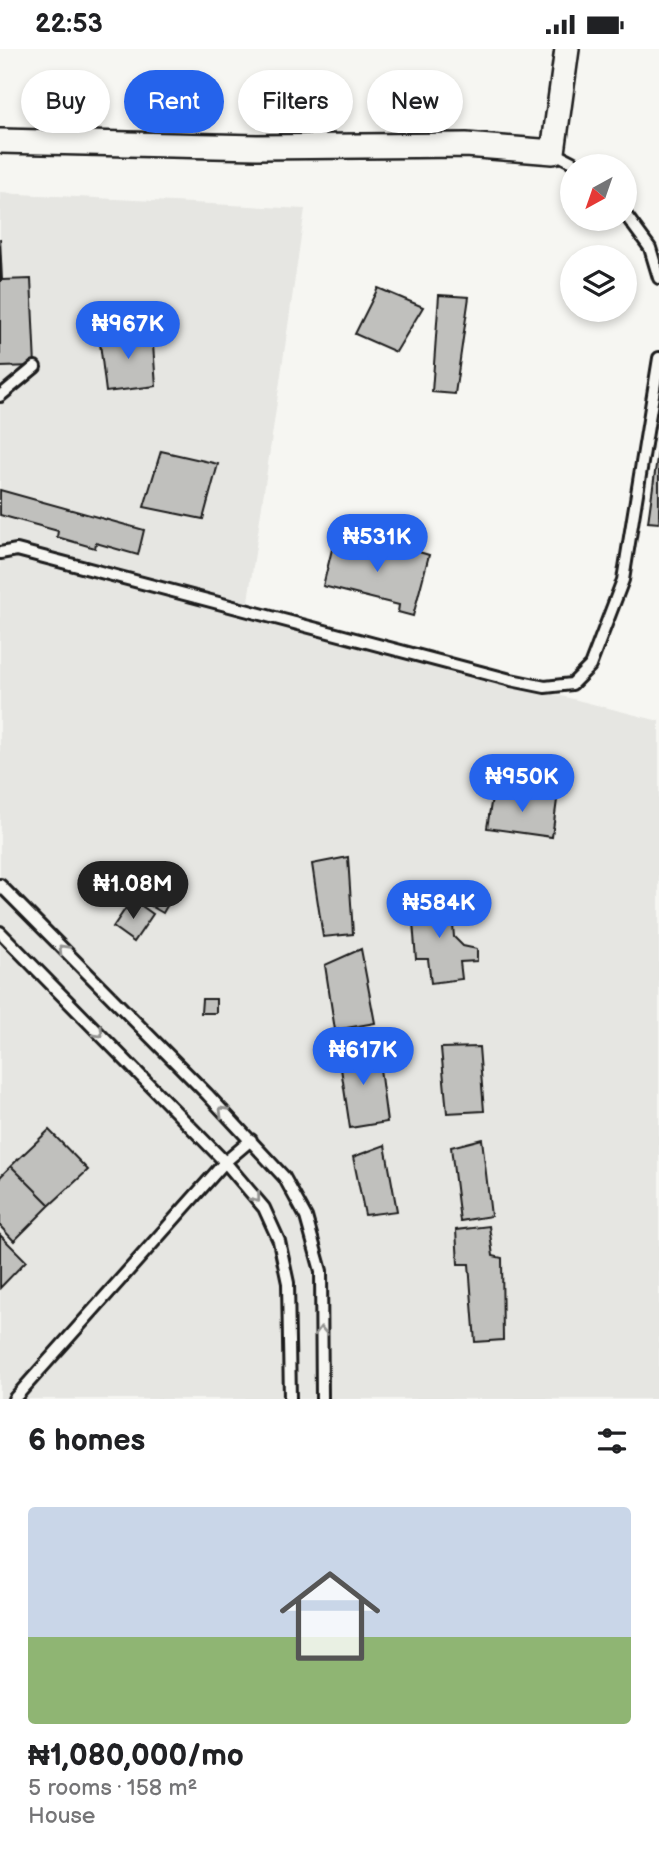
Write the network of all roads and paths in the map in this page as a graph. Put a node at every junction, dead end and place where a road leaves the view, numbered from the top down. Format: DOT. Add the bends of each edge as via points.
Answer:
graph roads {
  1 [pos="566,49"];
  2 [pos="0,141"];
  3 [pos="553,152"];
  4 [pos="560,156"];
  5 [pos="637,230"];
  6 [pos="659,278"];
  7 [pos="659,358"];
  8 [pos="35,367"];
  9 [pos="0,396"];
  10 [pos="0,553"];
  11 [pos="0,885"];
  12 [pos="0,932"];
  13 [pos="251,1140"];
  14 [pos="225,1162"];
  15 [pos="14,1399"];
  16 [pos="290,1399"];
  17 [pos="322,1399"];
  1 -- 3 [label="street"];
  2 -- 3 [label="street" via="257,147 466,145"];
  3 -- 4 [label="lane"];
  5 -- 6 [label="lane" via="650,248"];
  7 -- 10 [label="lane" via="623,580 590,666 572,684 545,687 511,680 17,550"];
  8 -- 9 [label="lane"];
  13 -- 11 [label="lane, one-way"];
  12 -- 14 [label="lane, one-way"];
  13 -- 14 [label="lane"];
  17 -- 13 [label="lane, one-way" via="321,1271 306,1217 284,1177"];
  14 -- 15 [label="lane"];
  14 -- 16 [label="lane, one-way" via="264,1208 279,1241 288,1283"];
}
